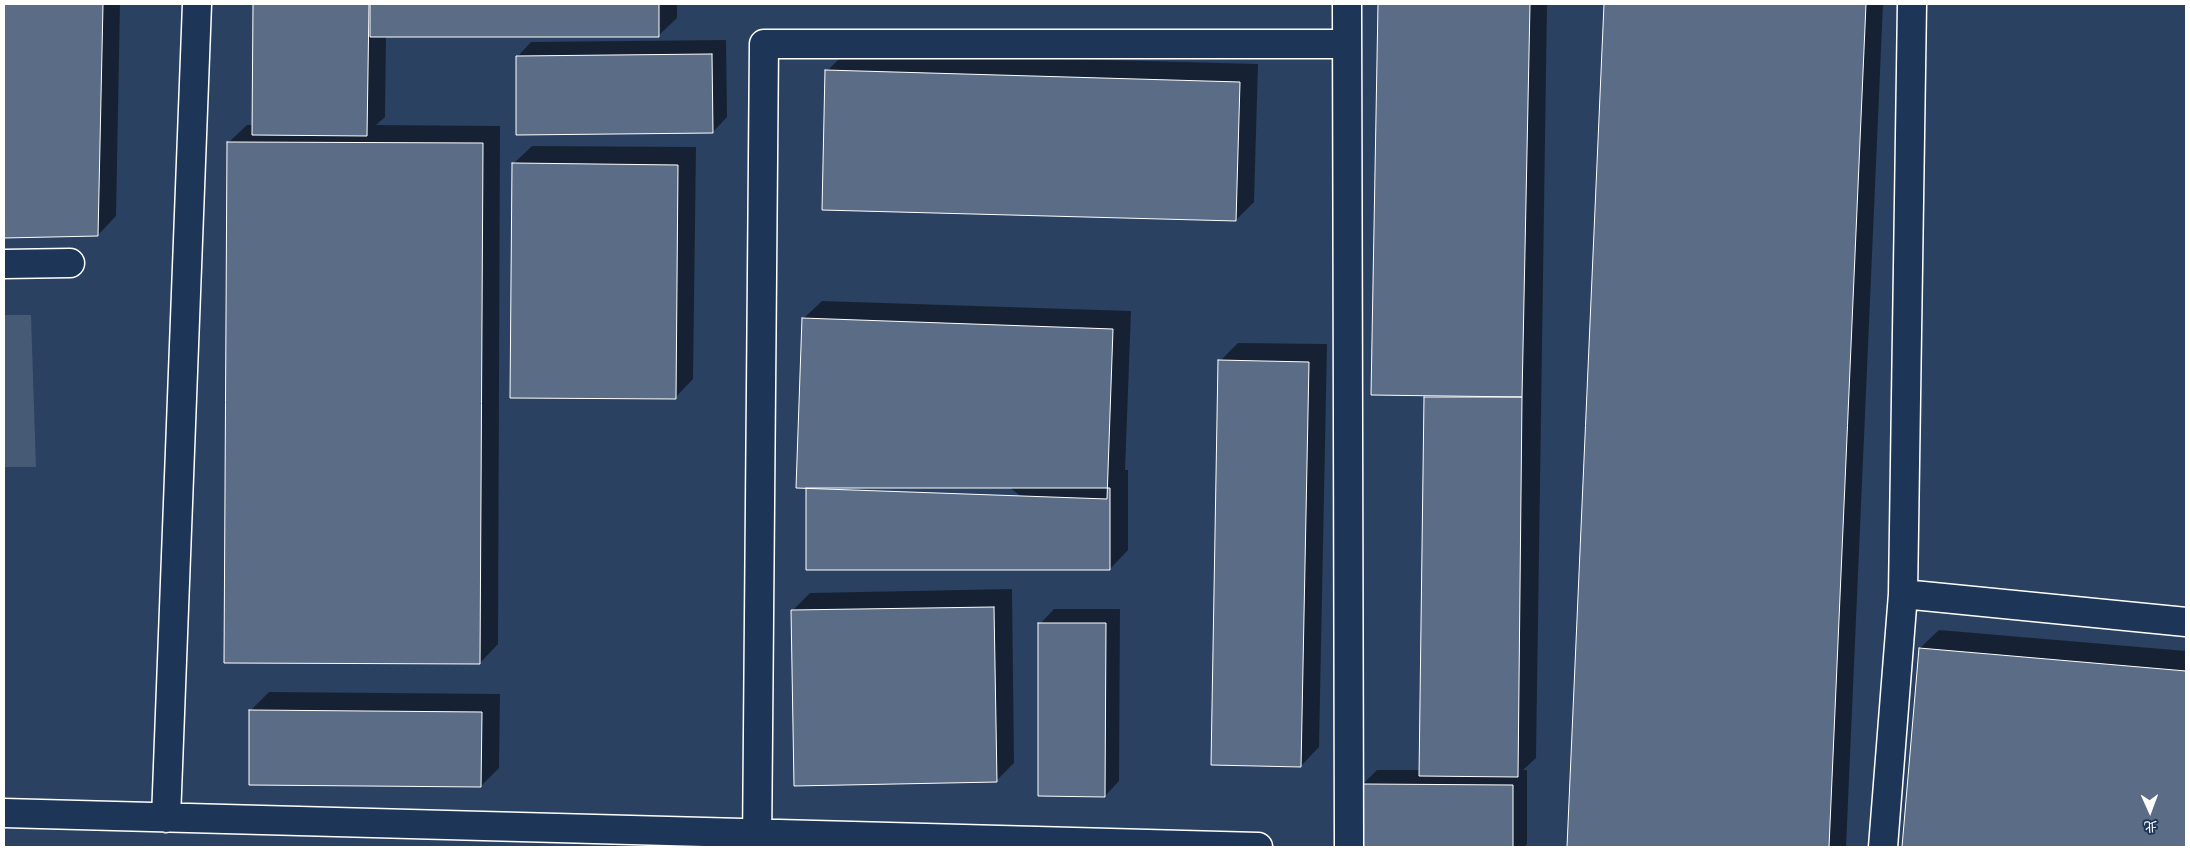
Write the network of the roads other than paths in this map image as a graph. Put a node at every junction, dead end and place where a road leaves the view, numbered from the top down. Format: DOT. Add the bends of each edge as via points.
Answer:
graph roads {
  1 [pos="197,4"];
  2 [pos="1347,4"];
  3 [pos="1912,4"];
  4 [pos="1347,44"];
  5 [pos="70,263"];
  6 [pos="4,264"];
  7 [pos="1903,594"];
  8 [pos="2186,622"];
  9 [pos="4,813"];
  10 [pos="166,818"];
  11 [pos="757,841"];
  12 [pos="1258,847"];
  13 [pos="1349,847"];
  14 [pos="1883,847"];
  1 -- 10 [label="street"];
  2 -- 4 [label="street"];
  3 -- 7 [label="street"];
  4 -- 11 [label="street" via="764,44"];
  4 -- 13 [label="street"];
  5 -- 6 [label="street"];
  7 -- 8 [label="street"];
  7 -- 14 [label="street"];
  9 -- 10 [label="street"];
  10 -- 11 [label="street"];
  11 -- 12 [label="street"];
}
